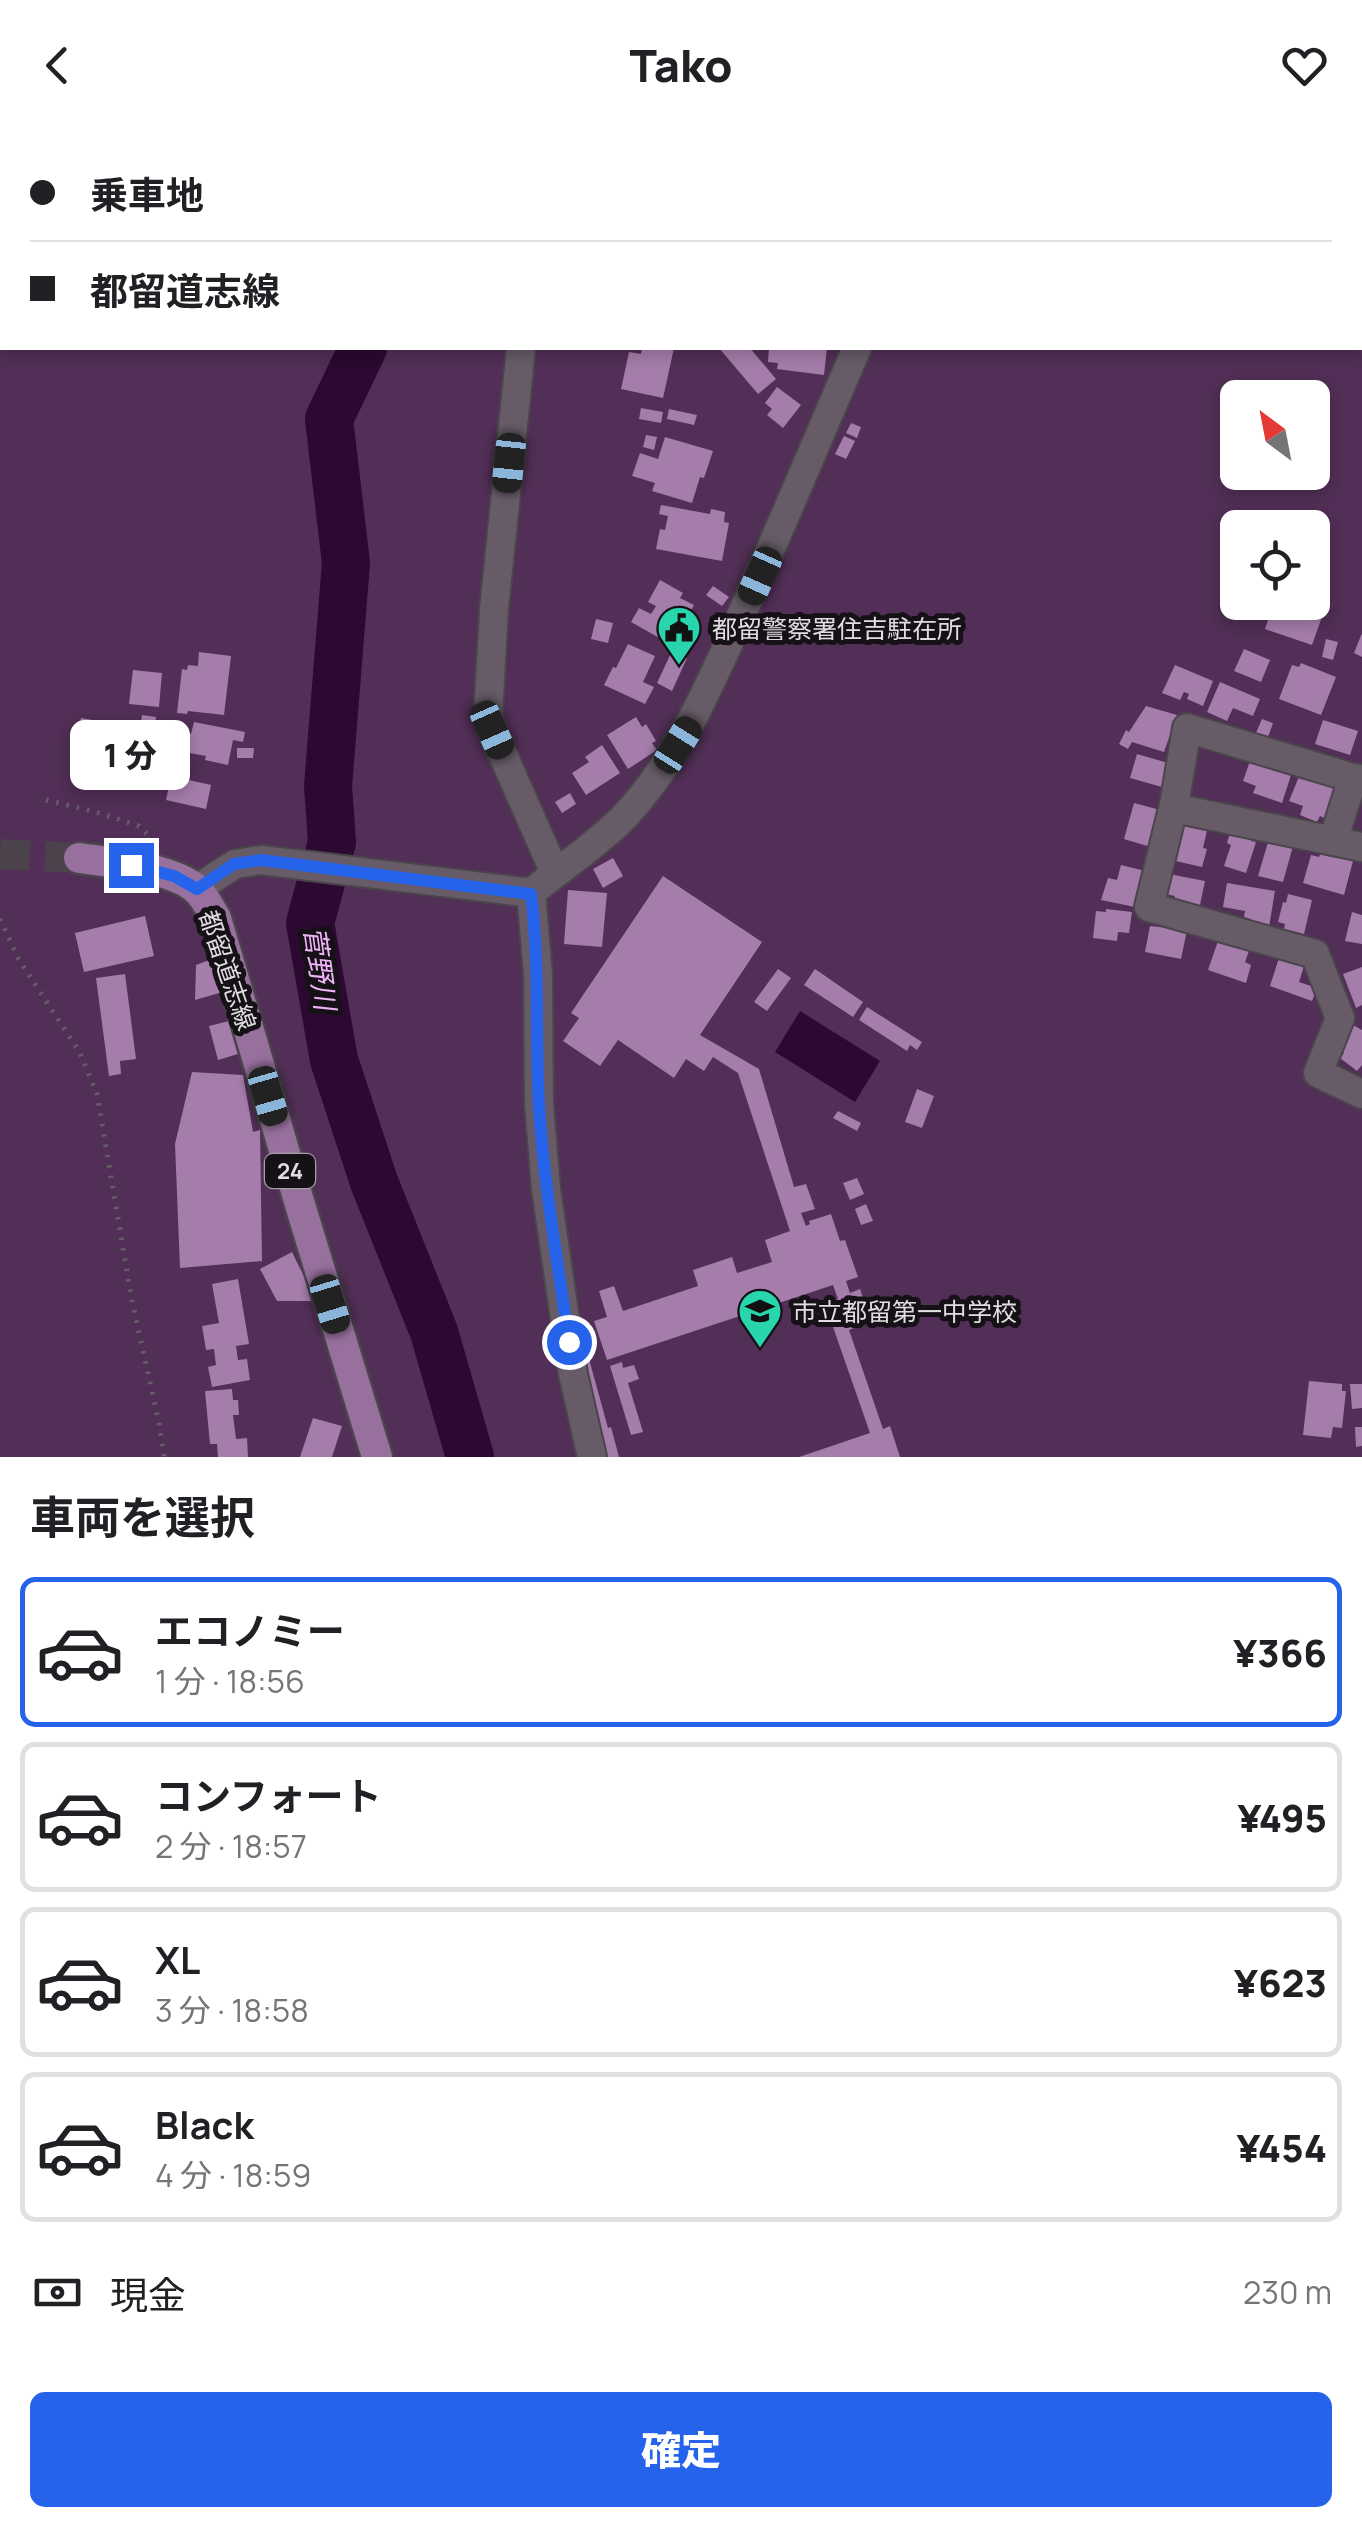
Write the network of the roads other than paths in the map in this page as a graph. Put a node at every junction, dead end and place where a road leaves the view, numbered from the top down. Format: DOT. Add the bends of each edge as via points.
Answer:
graph roads {
  1 [pos="521,350"];
  2 [pos="856,350"];
  3 [pos="1357,778"];
  4 [pos="1174,808"];
  5 [pos="1333,841"];
  6 [pos="1362,848"];
  7 [pos="79,858"];
  8 [pos="555,873"];
  9 [pos="197,889"];
  10 [pos="531,894"];
  11 [pos="1362,1094"];
  12 [pos="378,1457"];
  13 [pos="592,1457"];
  1 -- 8 [label="street" via="488,714"];
  2 -- 8 [label="street" via="694,719 624,816"];
  3 -- 4 [label="street" via="1187,728"];
  3 -- 5 [label="street"];
  4 -- 5 [label="street"];
  4 -- 11 [label="street" via="1150,907 1316,954 1340,1018 1318,1073"];
  5 -- 6 [label="street"];
  7 -- 9 [label="main road, 都留道志線" via="174,876"];
  8 -- 10 [label="street"];
  9 -- 10 [label="street" via="234,864 261,860"];
  9 -- 12 [label="main road, 都留道志線 / 24" via="216,918"];
  10 -- 13 [label="street" via="546,1189"];
}
